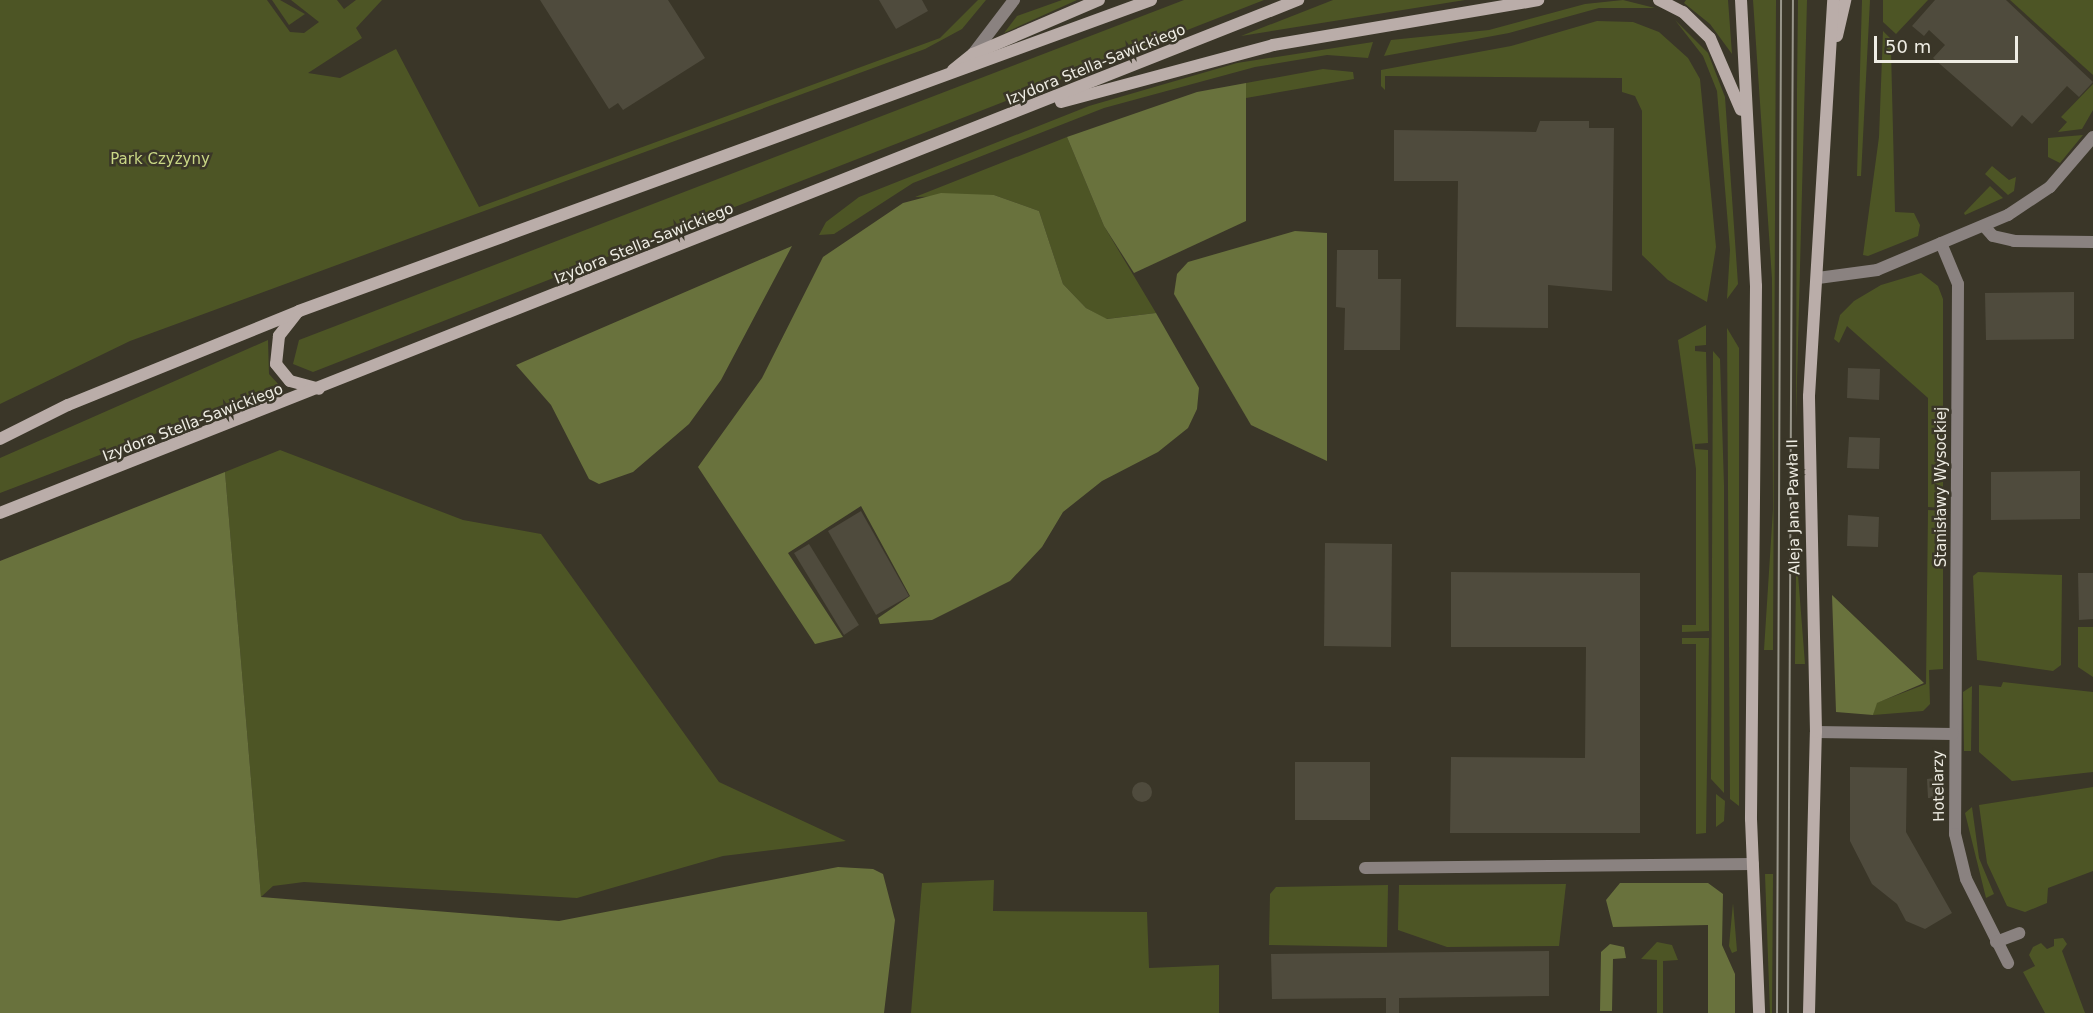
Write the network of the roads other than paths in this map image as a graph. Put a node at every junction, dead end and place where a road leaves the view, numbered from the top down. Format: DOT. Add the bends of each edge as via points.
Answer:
graph roads {
  1 [pos="1014,0"];
  2 [pos="1099,0"];
  3 [pos="1151,0"];
  4 [pos="1299,0"];
  5 [pos="1538,0"];
  6 [pos="1659,0"];
  7 [pos="1741,0"];
  8 [pos="1833,0"];
  9 [pos="1845,0"];
  10 [pos="973,54"];
  11 [pos="945,76"];
  12 [pos="1829,76"];
  13 [pos="1025,111"];
  14 [pos="1746,128"];
  15 [pos="2093,137"];
  16 [pos="1984,226"];
  17 [pos="2093,242"];
  18 [pos="1941,243"];
  19 [pos="1818,278"];
  20 [pos="299,311"];
  21 [pos="321,389"];
  22 [pos="0,439"];
  23 [pos="0,513"];
  24 [pos="1816,732"];
  25 [pos="1953,734"];
  26 [pos="1753,864"];
  27 [pos="1365,868"];
  28 [pos="2019,933"];
  29 [pos="1996,942"];
  30 [pos="2008,963"];
  31 [pos="1759,1013"];
  32 [pos="1809,1013"];
  1 -- 10 [label="street"];
  2 -- 10 [label="main road"];
  3 -- 11 [label="main road"];
  4 -- 13 [label="main road, Izydora Stella-Sawickiego"];
  5 -- 13 [label="main road" via="1273,45"];
  6 -- 14 [label="main road" via="1692,20 1717,48"];
  7 -- 14 [label="main road"];
  8 -- 12 [label="main road, Aleja Jana Pawła II"];
  9 -- 12 [label="main road"];
  10 -- 11 [label="main road"];
  11 -- 20 [label="main road"];
  12 -- 19 [label="main road, Aleja Jana Pawła II"];
  13 -- 21 [label="main road, Izydora Stella-Sawickiego"];
  14 -- 26 [label="main road" via="1756,315"];
  15 -- 16 [label="street" via="2050,186"];
  16 -- 17 [label="street" via="1993,236 2014,241"];
  16 -- 18 [label="street"];
  18 -- 19 [label="street" via="1866,273"];
  18 -- 25 [label="street, Stanisławy Wysockiej" via="1958,284"];
  19 -- 24 [label="main road, Aleja Jana Pawła II" via="1808,509"];
  20 -- 21 [label="main road" via="279,336 276,364 290,381"];
  20 -- 22 [label="main road" via="79,400"];
  21 -- 23 [label="main road, Izydora Stella-Sawickiego"];
  24 -- 25 [label="street, Hotelarzy"];
  24 -- 32 [label="main road, Aleja Jana Pawła II"];
  25 -- 29 [label="street, Hotelarzy" via="1959,857"];
  26 -- 27 [label="street"];
  26 -- 31 [label="main road"];
  28 -- 29 [label="street"];
  29 -- 30 [label="street, Hotelarzy"];
}
